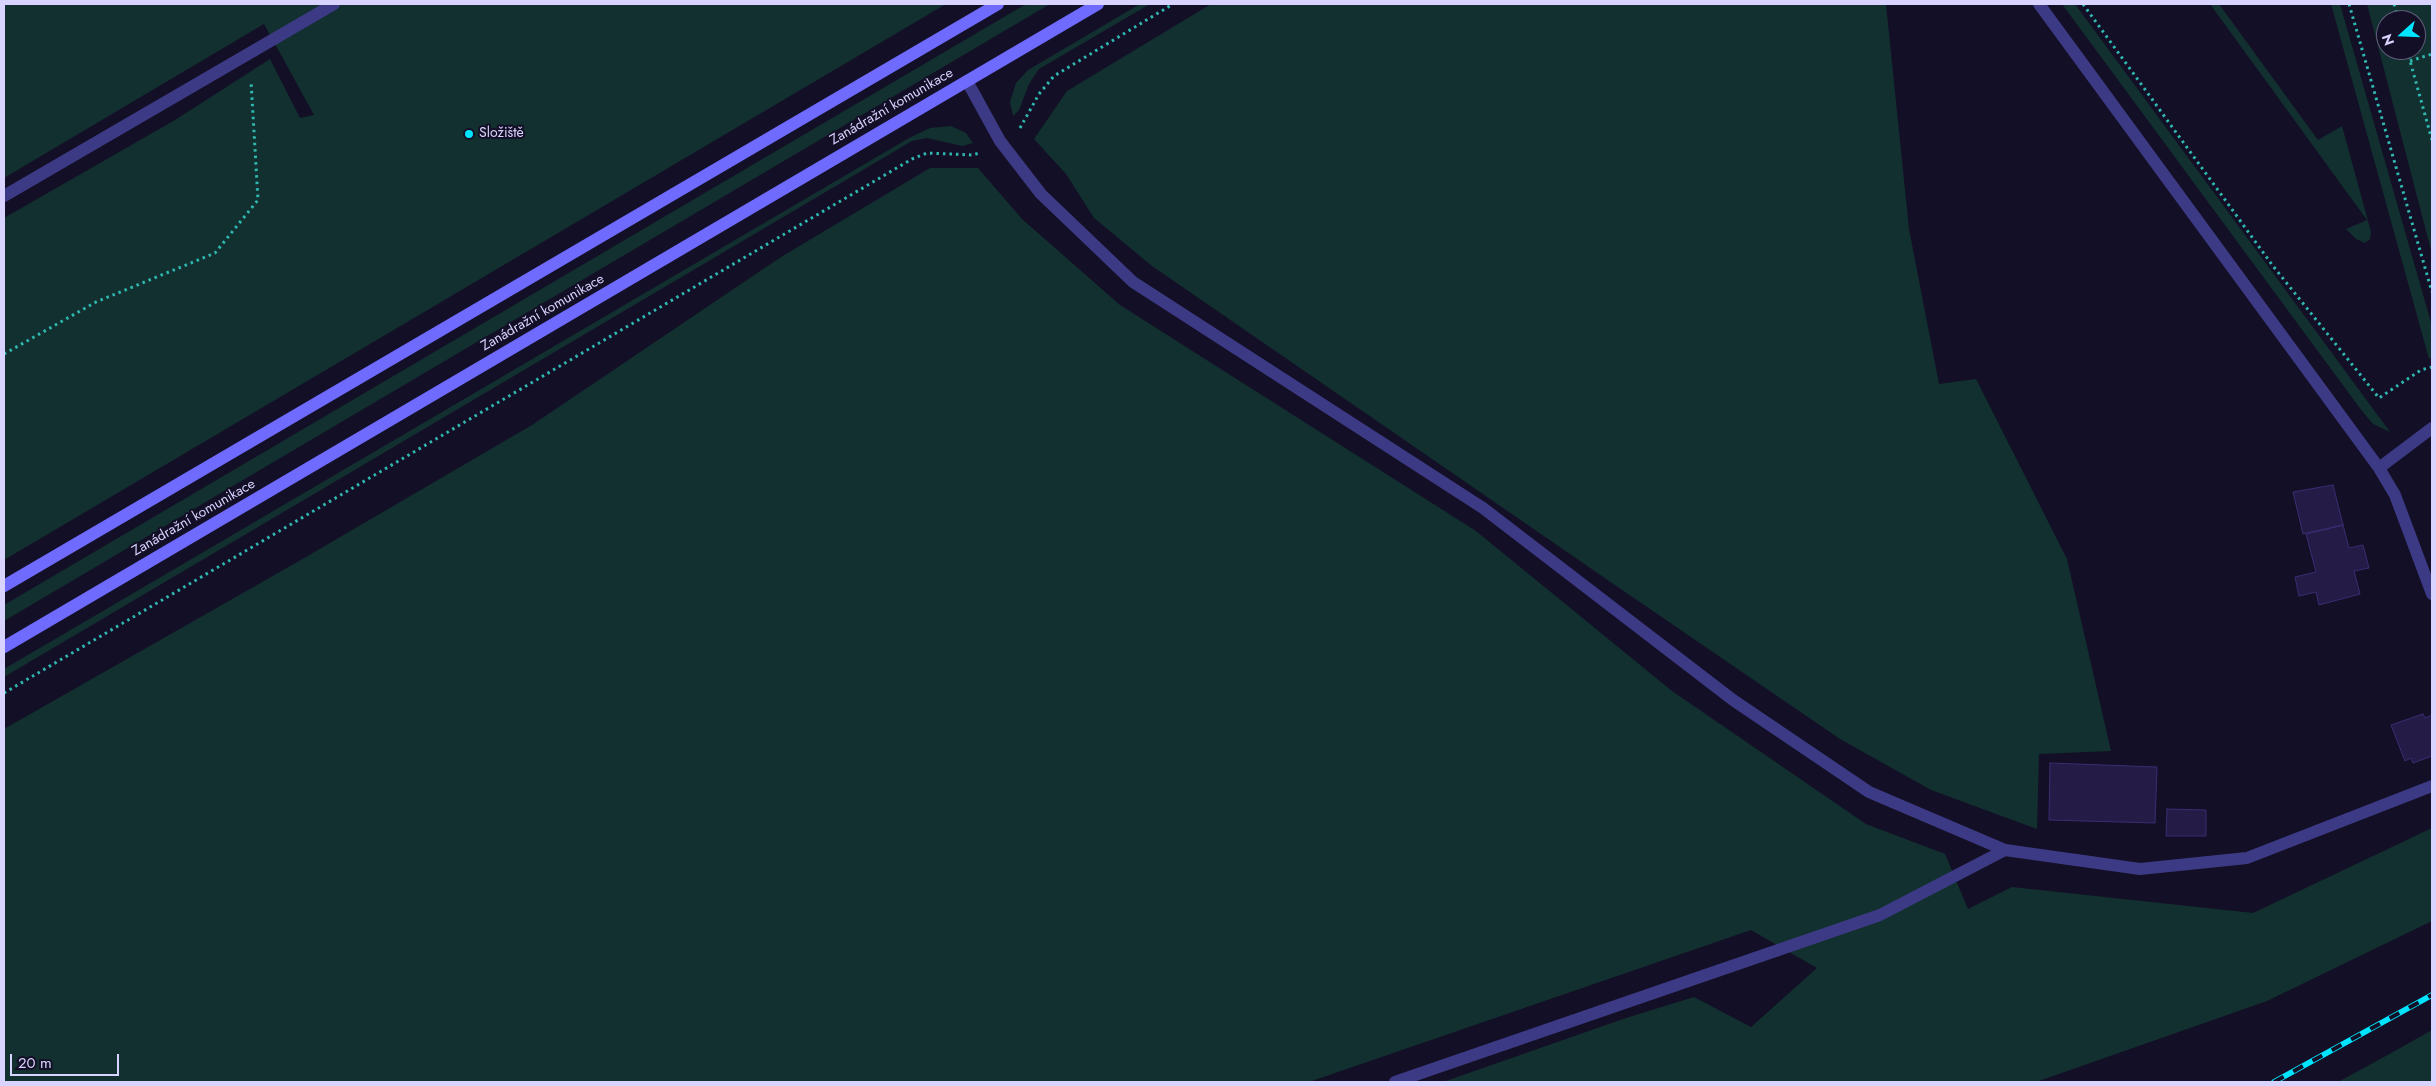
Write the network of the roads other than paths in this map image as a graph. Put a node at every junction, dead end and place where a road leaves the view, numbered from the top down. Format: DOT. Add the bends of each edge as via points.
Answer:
graph roads {
  1 [pos="334,4"];
  2 [pos="998,4"];
  3 [pos="1098,4"];
  4 [pos="2039,4"];
  5 [pos="967,81"];
  6 [pos="4,196"];
  7 [pos="2432,428"];
  8 [pos="2379,468"];
  9 [pos="4,586"];
  10 [pos="2432,594"];
  11 [pos="4,647"];
  12 [pos="2432,786"];
  13 [pos="2005,850"];
  14 [pos="1395,1082"];
  1 -- 6 [label="street"];
  2 -- 9 [label="main road"];
  3 -- 5 [label="main road, Zanádražní komunikace"];
  4 -- 8 [label="street"];
  5 -- 11 [label="main road, Zanádražní komunikace"];
  5 -- 13 [label="street" via="1000,141 1041,194 1133,282 1483,508 1733,700 1869,792"];
  7 -- 8 [label="street"];
  8 -- 10 [label="street" via="2395,495"];
  12 -- 13 [label="street" via="2247,858 2140,869"];
  13 -- 14 [label="street" via="1880,915"];
}
